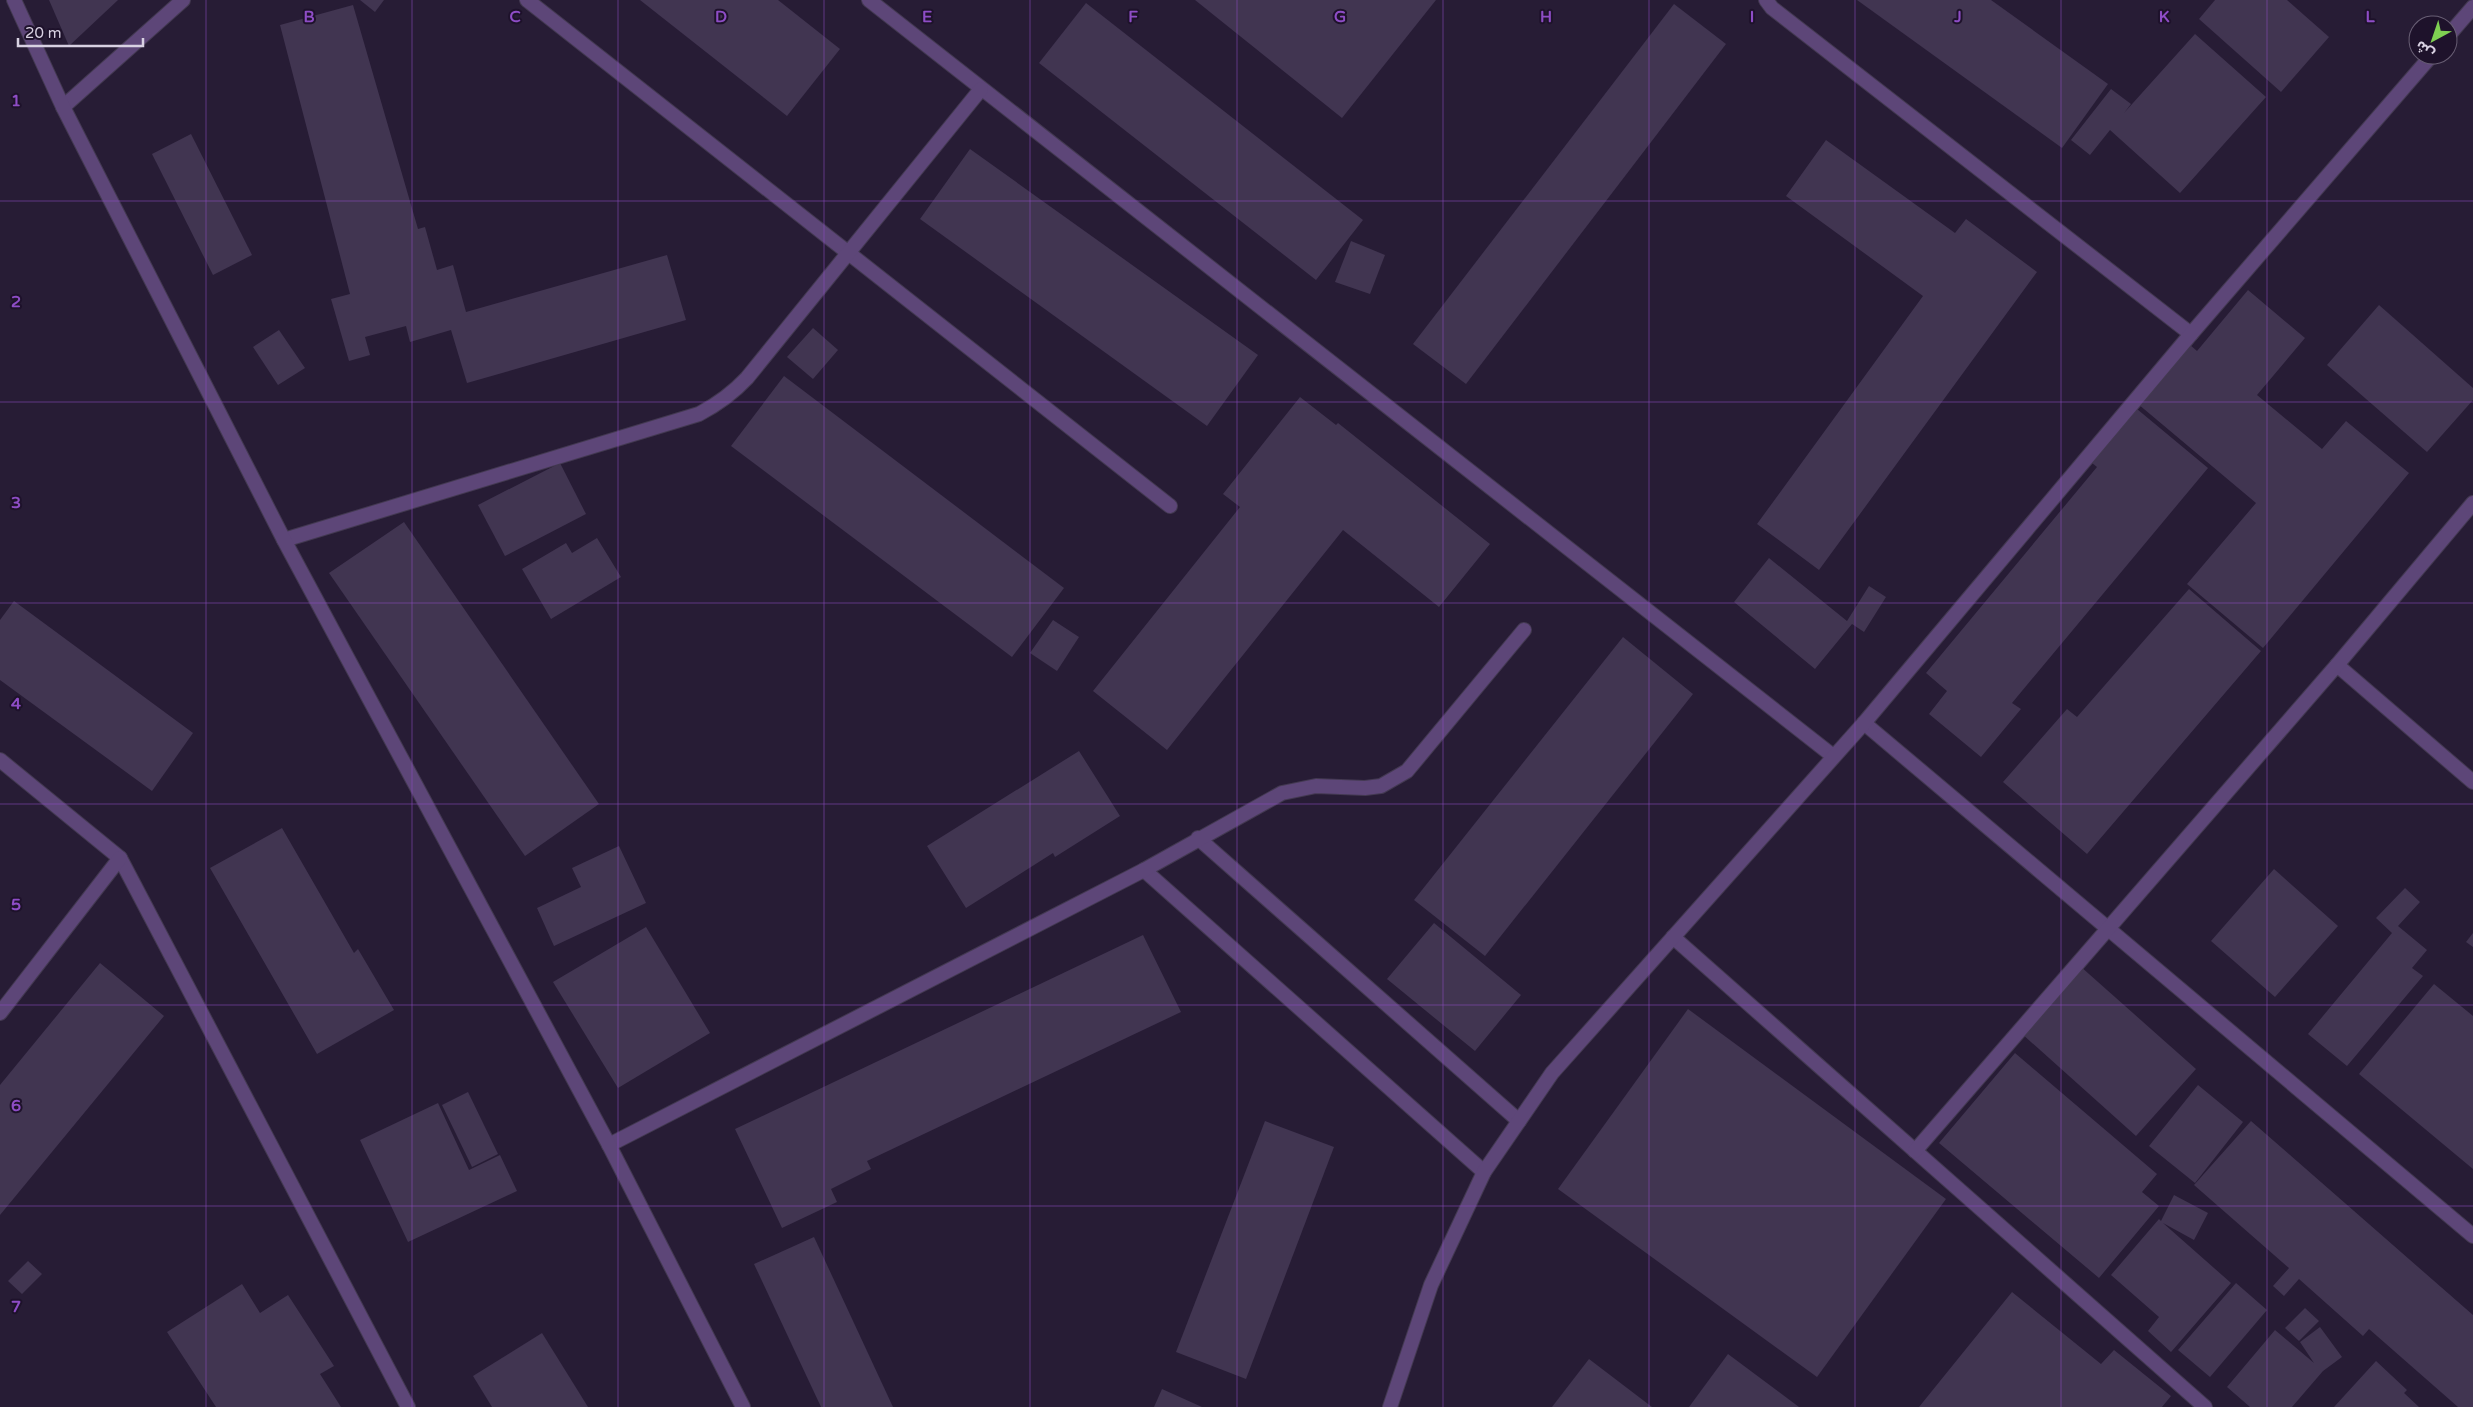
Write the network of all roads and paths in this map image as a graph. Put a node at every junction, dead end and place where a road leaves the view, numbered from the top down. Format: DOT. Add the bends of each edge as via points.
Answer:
graph roads {
  1 [pos="14,0"];
  2 [pos="183,0"];
  3 [pos="527,0"];
  4 [pos="869,0"];
  5 [pos="1771,3"];
  6 [pos="2473,7"];
  7 [pos="2458,24"];
  8 [pos="2423,65"];
  9 [pos="981,89"];
  10 [pos="63,107"];
  11 [pos="848,253"];
  12 [pos="2191,334"];
  13 [pos="2473,503"];
  14 [pos="1170,506"];
  15 [pos="284,540"];
  16 [pos="1524,630"];
  17 [pos="2336,665"];
  18 [pos="1864,723"];
  19 [pos="1832,756"];
  20 [pos="0,760"];
  21 [pos="2473,782"];
  22 [pos="1198,838"];
  23 [pos="120,858"];
  24 [pos="1144,870"];
  25 [pos="2108,928"];
  26 [pos="1673,936"];
  27 [pos="0,1013"];
  28 [pos="1519,1121"];
  29 [pos="609,1145"];
  30 [pos="1916,1150"];
  31 [pos="1484,1172"];
  32 [pos="2473,1236"];
  33 [pos="408,1407"];
  34 [pos="743,1407"];
  35 [pos="1390,1407"];
  36 [pos="2205,1407"];
  1 -- 10 [label="street"];
  2 -- 10 [label="street"];
  3 -- 11 [label="street"];
  4 -- 9 [label="street"];
  5 -- 12 [label="street"];
  6 -- 7 [label="street"];
  8 -- 12 [label="street"];
  9 -- 11 [label="street"];
  9 -- 19 [label="street"];
  10 -- 15 [label="street"];
  11 -- 14 [label="street"];
  11 -- 15 [label="street" via="747,378 716,406 699,414"];
  12 -- 18 [label="street"];
  13 -- 17 [label="street"];
  15 -- 29 [label="street"];
  16 -- 22 [label="street" via="1407,771 1394,780 1365,788 1316,786 1282,793"];
  17 -- 21 [label="street"];
  17 -- 25 [label="street"];
  18 -- 19 [label="street"];
  18 -- 25 [label="street"];
  19 -- 26 [label="street"];
  20 -- 23 [label="street"];
  22 -- 24 [label="street"];
  22 -- 28 [label="street"];
  23 -- 27 [label="street"];
  23 -- 33 [label="street"];
  24 -- 29 [label="street"];
  24 -- 31 [label="street"];
  25 -- 30 [label="street"];
  25 -- 32 [label="street"];
  26 -- 28 [label="street" via="1552,1074"];
  26 -- 30 [label="street"];
  28 -- 31 [label="street"];
  29 -- 34 [label="street"];
  30 -- 36 [label="street"];
  31 -- 35 [label="street" via="1431,1285"];
}
